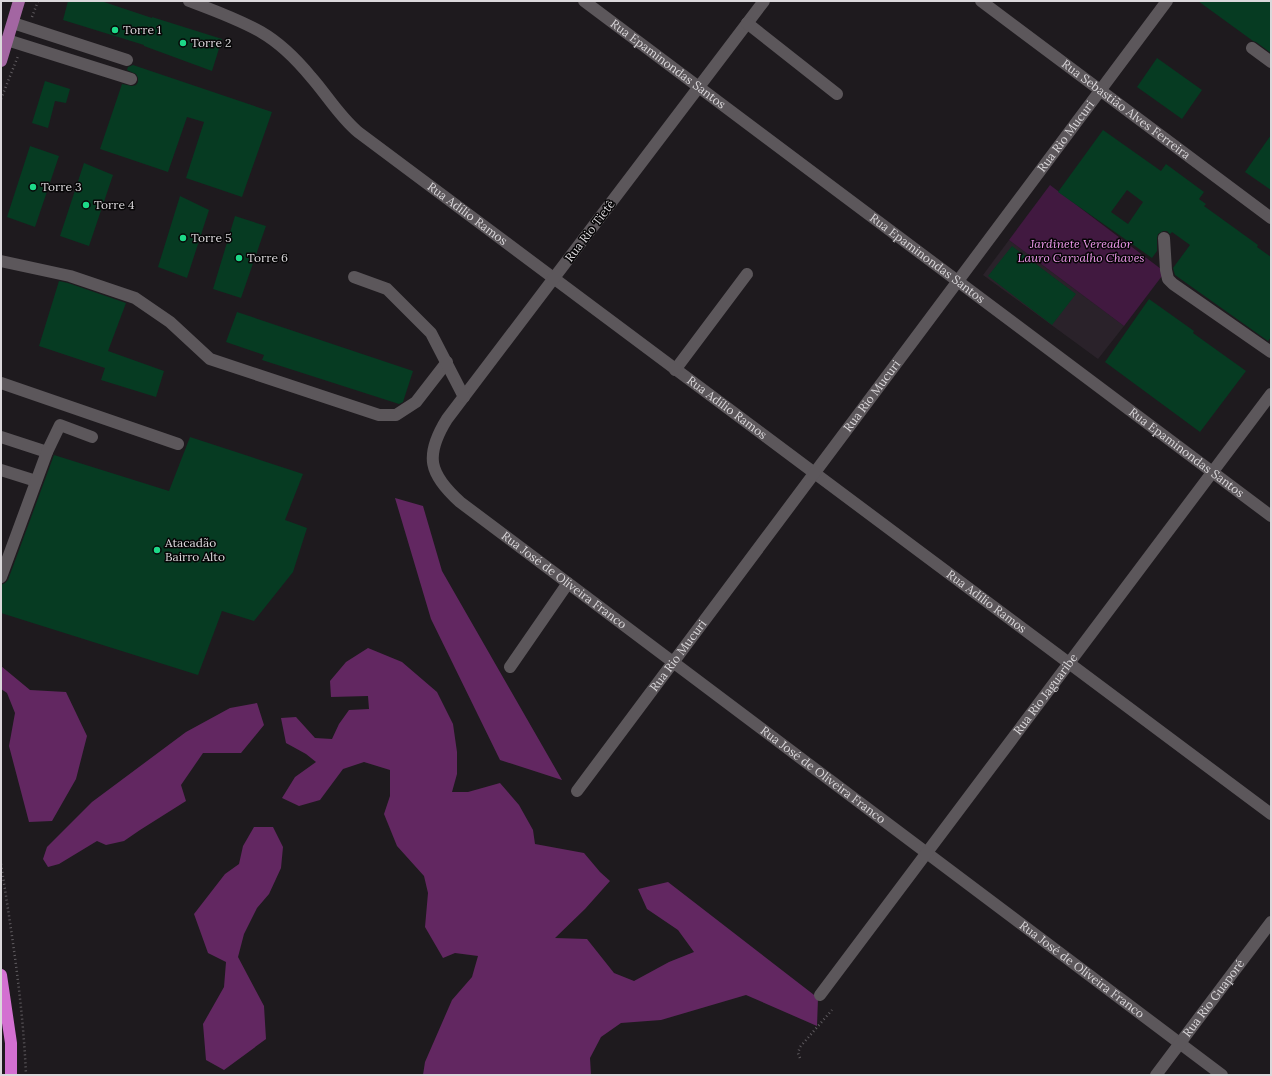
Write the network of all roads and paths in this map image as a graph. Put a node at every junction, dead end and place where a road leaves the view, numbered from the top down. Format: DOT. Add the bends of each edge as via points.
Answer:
graph roads {
  1 [pos="19,1"];
  2 [pos="189,1"];
  3 [pos="584,1"];
  4 [pos="764,1"];
  5 [pos="981,1"];
  6 [pos="1167,1"];
  7 [pos="995,5"];
  8 [pos="13,23"];
  9 [pos="747,23"];
  10 [pos="8,40"];
  11 [pos="1252,48"];
  12 [pos="1,60"];
  13 [pos="127,60"];
  14 [pos="1271,62"];
  15 [pos="130,79"];
  16 [pos="699,87"];
  17 [pos="1100,90"];
  18 [pos="837,94"];
  19 [pos="1271,218"];
  20 [pos="1164,238"];
  21 [pos="1,261"];
  22 [pos="747,274"];
  23 [pos="354,277"];
  24 [pos="554,279"];
  25 [pos="958,281"];
  26 [pos="1271,352"];
  27 [pos="447,362"];
  28 [pos="675,370"];
  29 [pos="1,383"];
  30 [pos="1271,394"];
  31 [pos="464,397"];
  32 [pos="1,437"];
  33 [pos="92,438"];
  34 [pos="178,444"];
  35 [pos="47,452"];
  36 [pos="433,467"];
  37 [pos="1,470"];
  38 [pos="1212,472"];
  39 [pos="814,473"];
  40 [pos="36,481"];
  41 [pos="1271,516"];
  42 [pos="1,577"];
  43 [pos="568,583"];
  44 [pos="673,662"];
  45 [pos="1069,663"];
  46 [pos="510,667"];
  47 [pos="576,791"];
  48 [pos="1271,814"];
  49 [pos="927,853"];
  50 [pos="1,864"];
  51 [pos="1271,922"];
  52 [pos="1,975"];
  53 [pos="820,995"];
  54 [pos="832,1010"];
  55 [pos="1180,1044"];
  56 [pos="800,1058"];
  57 [pos="11,1075"];
  58 [pos="26,1075"];
  59 [pos="1156,1075"];
  60 [pos="1222,1075"];
  1 -- 8 [label="main road"];
  2 -- 24 [label="street, Rua Adílio Ramos" via="263,33 310,76 353,128"];
  3 -- 16 [label="street, Rua Epaminondas Santos"];
  4 -- 9 [label="street, Rua Rio Tietê"];
  5 -- 7 [label="street, Rua Sebastião Alves Ferreira"];
  6 -- 17 [label="street, Rua Rio Mucuri"];
  7 -- 17 [label="street, Rua Sebastião Alves Ferreira"];
  8 -- 10 [label="main road"];
  8 -- 13 [label="street"];
  9 -- 16 [label="street, Rua Rio Tietê"];
  9 -- 18 [label="street"];
  10 -- 12 [label="main road"];
  10 -- 15 [label="street"];
  11 -- 14 [label="street"];
  16 -- 24 [label="street, Rua Rio Tietê"];
  16 -- 25 [label="street, Rua Epaminondas Santos"];
  17 -- 19 [label="street, Rua Sebastião Alves Ferreira"];
  17 -- 25 [label="street, Rua Rio Mucuri"];
  20 -- 26 [label="street" via="1168,279"];
  21 -- 27 [label="street" via="70,276 135,298 170,322 210,359 379,415 396,415 416,402"];
  22 -- 28 [label="street"];
  23 -- 27 [label="street" via="387,289 431,333"];
  24 -- 28 [label="street, Rua Adílio Ramos"];
  24 -- 31 [label="street, Rua Rio Tietê"];
  25 -- 38 [label="street, Rua Epaminondas Santos"];
  25 -- 39 [label="street, Rua Rio Mucuri"];
  27 -- 31 [label="street"];
  28 -- 39 [label="street, Rua Adílio Ramos"];
  29 -- 34 [label="street"];
  30 -- 38 [label="street, Rua Rio Jaguaribe"];
  31 -- 36 [label="street, Rua Rio Tietê" via="439,431 432,453"];
  32 -- 35 [label="street"];
  33 -- 35 [label="street" via="60,425"];
  35 -- 40 [label="street"];
  36 -- 43 [label="street, Rua José de Oliveira Franco" via="439,480 460,502"];
  37 -- 40 [label="street"];
  38 -- 41 [label="street, Rua Epaminondas Santos"];
  38 -- 45 [label="street, Rua Rio Jaguaribe"];
  39 -- 44 [label="street, Rua Rio Mucuri"];
  39 -- 45 [label="street, Rua Adílio Ramos"];
  40 -- 42 [label="street"];
  43 -- 44 [label="street, Rua José de Oliveira Franco"];
  43 -- 46 [label="street"];
  44 -- 47 [label="street, Rua Rio Mucuri"];
  44 -- 49 [label="street, Rua José de Oliveira Franco"];
  45 -- 48 [label="street, Rua Adílio Ramos"];
  45 -- 49 [label="street, Rua Rio Jaguaribe"];
  49 -- 53 [label="street, Rua Rio Jaguaribe"];
  49 -- 55 [label="street, Rua José de Oliveira Franco"];
  50 -- 58 [label="path" via="15,950"];
  51 -- 55 [label="street, Rua Rio Guaporé"];
  52 -- 57 [label="highway" via="11,1043"];
  54 -- 56 [label="path" via="800,1047"];
  55 -- 59 [label="street, Rua Rio Guaporé"];
  55 -- 60 [label="street, Rua José de Oliveira Franco"];
}
